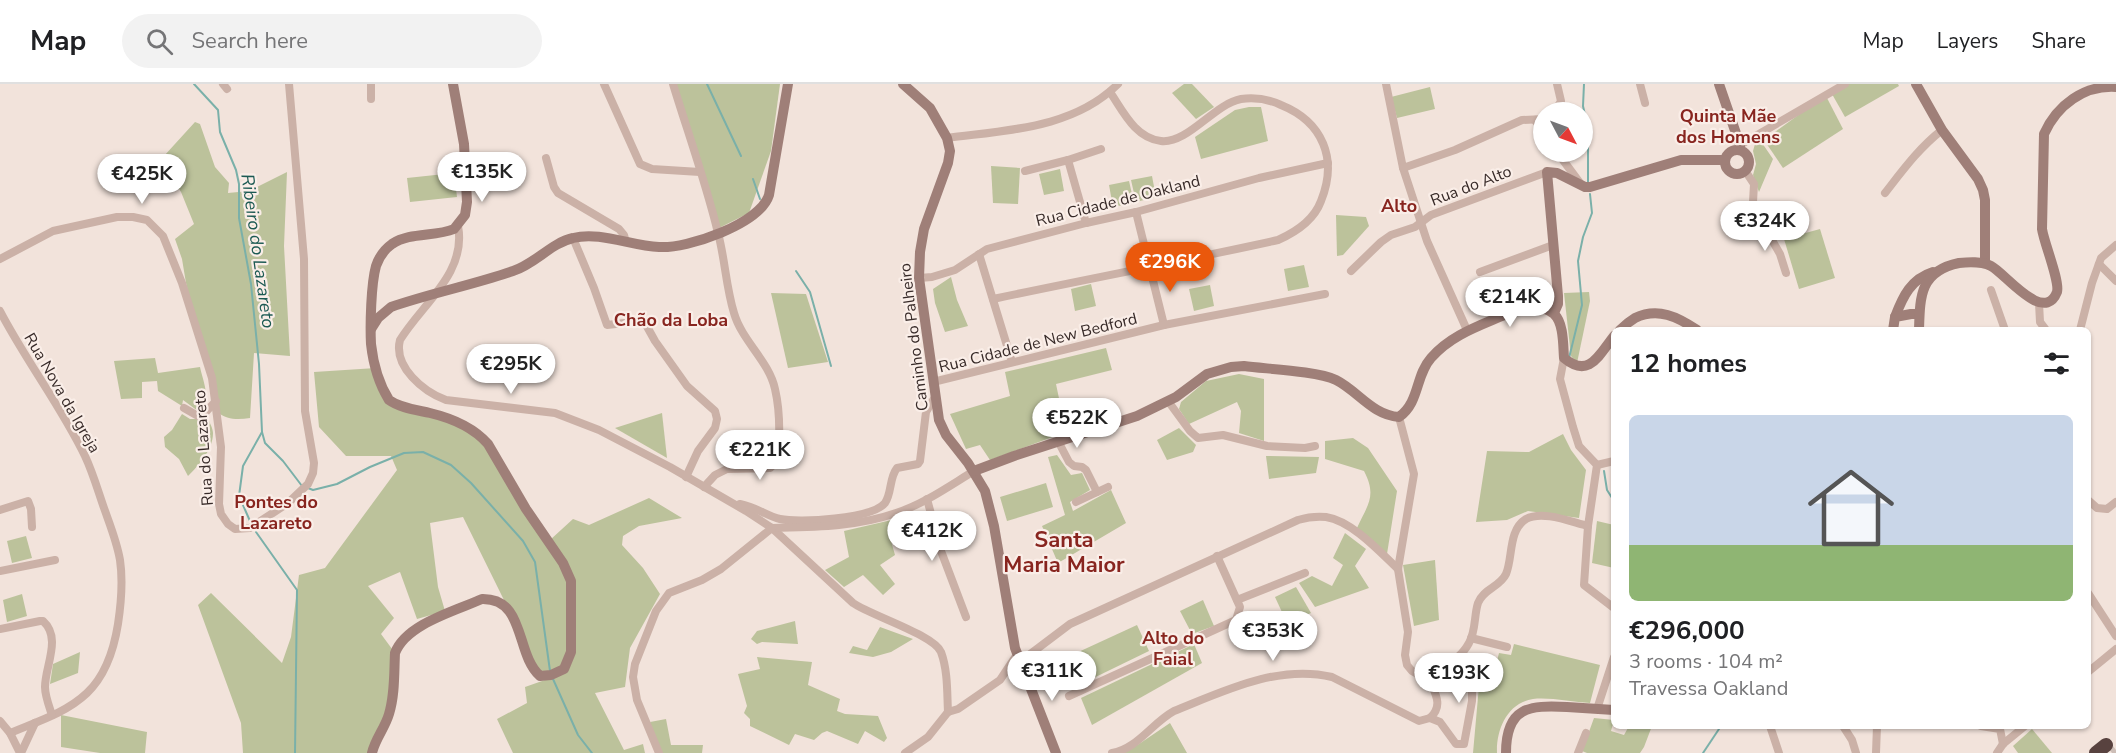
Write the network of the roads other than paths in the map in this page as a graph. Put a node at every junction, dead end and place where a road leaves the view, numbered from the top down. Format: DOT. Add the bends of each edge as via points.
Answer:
graph roads {
  1 [pos="223,84"];
  2 [pos="229,84"];
  3 [pos="290,84"];
  4 [pos="371,84"];
  5 [pos="453,84"];
  6 [pos="604,84"];
  7 [pos="673,84"];
  8 [pos="788,84"];
  9 [pos="903,84"];
  10 [pos="1118,84"];
  11 [pos="1386,84"];
  12 [pos="1557,84"];
  13 [pos="1640,84"];
  14 [pos="1719,84"];
  15 [pos="1845,84"];
  16 [pos="1916,84"];
  17 [pos="2116,87"];
  18 [pos="1110,92"];
  19 [pos="371,99"];
  20 [pos="1560,102"];
  21 [pos="1645,103"];
  22 [pos="1533,119"];
  23 [pos="1942,130"];
  24 [pos="947,138"];
  25 [pos="1740,147"];
  26 [pos="1101,149"];
  27 [pos="546,158"];
  28 [pos="1068,160"];
  29 [pos="1725,160"];
  30 [pos="1564,162"];
  31 [pos="1328,163"];
  32 [pos="1403,168"];
  33 [pos="1025,171"];
  34 [pos="1547,171"];
  35 [pos="1746,171"];
  36 [pos="700,172"];
  37 [pos="1581,184"];
  38 [pos="1885,193"];
  39 [pos="1136,212"];
  40 [pos="1422,222"];
  41 [pos="1086,223"];
  42 [pos="458,226"];
  43 [pos="718,233"];
  44 [pos="573,237"];
  45 [pos="626,242"];
  46 [pos="1553,245"];
  47 [pos="2116,245"];
  48 [pos="979,254"];
  49 [pos="0,259"];
  50 [pos="1985,263"];
  51 [pos="2099,264"];
  52 [pos="1151,267"];
  53 [pos="1940,270"];
  54 [pos="1351,271"];
  55 [pos="1480,272"];
  56 [pos="1786,273"];
  57 [pos="919,278"];
  58 [pos="2116,281"];
  59 [pos="1991,290"];
  60 [pos="438,293"];
  61 [pos="1325,294"];
  62 [pos="993,298"];
  63 [pos="373,301"];
  64 [pos="2039,303"];
  65 [pos="387,310"];
  66 [pos="0,311"];
  67 [pos="1554,314"];
  68 [pos="1919,314"];
  69 [pos="1895,317"];
  70 [pos="1164,325"];
  71 [pos="1624,327"];
  72 [pos="1692,327"];
  73 [pos="1893,327"];
  74 [pos="1919,327"];
  75 [pos="2004,327"];
  76 [pos="2044,327"];
  77 [pos="2081,327"];
  78 [pos="371,329"];
  79 [pos="1467,330"];
  80 [pos="1611,340"];
  81 [pos="1564,358"];
  82 [pos="1012,362"];
  83 [pos="933,382"];
  84 [pos="935,397"];
  85 [pos="216,401"];
  86 [pos="1168,401"];
  87 [pos="184,408"];
  88 [pos="1399,417"];
  89 [pos="1058,441"];
  90 [pos="1316,446"];
  91 [pos="1611,462"];
  92 [pos="1597,465"];
  93 [pos="974,471"];
  94 [pos="686,477"];
  95 [pos="1108,487"];
  96 [pos="704,488"];
  97 [pos="1097,492"];
  98 [pos="927,499"];
  99 [pos="730,502"];
  100 [pos="1076,502"];
  101 [pos="2091,502"];
  102 [pos="2116,502"];
  103 [pos="0,510"];
  104 [pos="1588,526"];
  105 [pos="32,527"];
  106 [pos="772,528"];
  107 [pos="1217,556"];
  108 [pos="55,560"];
  109 [pos="1398,569"];
  110 [pos="0,571"];
  111 [pos="1305,573"];
  112 [pos="2091,598"];
  113 [pos="1237,600"];
  114 [pos="1611,606"];
  115 [pos="966,616"];
  116 [pos="0,629"];
  117 [pos="2116,636"];
  118 [pos="1471,638"];
  119 [pos="1507,647"];
  120 [pos="2116,648"];
  121 [pos="1460,655"];
  122 [pos="1019,657"];
  123 [pos="1611,666"];
  124 [pos="2091,669"];
  125 [pos="1430,681"];
  126 [pos="1069,696"];
  127 [pos="1597,709"];
  128 [pos="1611,710"];
  129 [pos="948,712"];
  130 [pos="52,715"];
  131 [pos="1430,718"];
  132 [pos="0,721"];
  133 [pos="35,723"];
  134 [pos="1771,729"];
  135 [pos="1845,729"];
  136 [pos="1877,729"];
  137 [pos="2000,729"];
  138 [pos="2021,729"];
  139 [pos="10,733"];
  140 [pos="1586,733"];
  141 [pos="2003,744"];
  142 [pos="20,753"];
  143 [pos="372,753"];
  144 [pos="659,753"];
  145 [pos="905,753"];
  146 [pos="1056,753"];
  147 [pos="1112,753"];
  148 [pos="1506,753"];
  149 [pos="1578,753"];
  150 [pos="1779,753"];
  151 [pos="1856,753"];
  152 [pos="1876,753"];
  153 [pos="1997,753"];
  1 -- 2 [label="street" via="227,89"];
  3 -- 85 [label="street, Rua do Lazareto" via="304,259 305,411 313,473 296,497 242,530 228,524 221,514"];
  4 -- 19 [label="street"];
  5 -- 42 [label="street" via="466,169 467,202"];
  6 -- 36 [label="street" via="640,164 652,169"];
  7 -- 36 [label="street"];
  8 -- 43 [label="street" via="767,202 755,215"];
  9 -- 24 [label="street" via="930,108"];
  10 -- 18 [label="street"];
  11 -- 32 [label="street"];
  12 -- 20 [label="street"];
  13 -- 21 [label="street"];
  14 -- 25 [label="street"];
  15 -- 25 [label="street"];
  16 -- 23 [label="street"];
  17 -- 64 [label="street" via="2102,86 2075,98 2049,123 2044,134 2042,229 2058,284 2052,299"];
  18 -- 24 [label="street" via="1047,124"];
  18 -- 31 [label="street" via="1140,133 1162,141 1181,136 1238,100 1273,101 1292,109 1316,129"];
  22 -- 32 [label="street" via="1522,120"];
  23 -- 38 [label="street" via="1911,159"];
  23 -- 50 [label="street" via="1983,190"];
  24 -- 57 [label="street, Caminho do Palheiro" via="948,163 924,229"];
  25 -- 29 [label="street" via="1727,154"];
  25 -- 35 [label="street" via="1749,159"];
  26 -- 28 [label="street"];
  27 -- 45 [label="street" via="558,193 620,229"];
  28 -- 33 [label="street"];
  28 -- 41 [label="street"];
  29 -- 35 [label="street" via="1731,173"];
  29 -- 37 [label="street" via="1681,160 1590,188"];
  30 -- 37 [label="street"];
  31 -- 39 [label="street, Rua Cidade de Oakland"];
  31 -- 52 [label="street" via="1321,203 1292,234"];
  32 -- 40 [label="street"];
  34 -- 37 [label="street"];
  34 -- 40 [label="street, Rua do Alto" via="1431,215"];
  34 -- 46 [label="street"];
  35 -- 56 [label="street" via="1754,184 1756,212 1774,240"];
  36 -- 43 [label="street"];
  39 -- 41 [label="street, Rua Cidade de Oakland"];
  39 -- 52 [label="street"];
  40 -- 54 [label="street, Rua do Alto" via="1381,242"];
  40 -- 79 [label="street"];
  41 -- 48 [label="street, Rua Cidade de Oakland"];
  42 -- 60 [label="street" via="460,248"];
  42 -- 63 [label="street" via="450,231 403,238 390,245 376,267"];
  43 -- 45 [label="street" via="672,247"];
  43 -- 96 [label="street" via="737,324 775,388 779,448 770,468 727,469 715,475"];
  44 -- 45 [label="street"];
  44 -- 60 [label="street" via="516,270"];
  44 -- 94 [label="street" via="607,325 645,322 687,386 715,411 715,428"];
  46 -- 55 [label="street"];
  46 -- 67 [label="street" via="1558,296"];
  47 -- 51 [label="street"];
  48 -- 57 [label="street, Rua Cidade de Oakland" via="955,270"];
  48 -- 62 [label="street"];
  49 -- 85 [label="street, Rua do Lazareto" via="53,231 117,217 147,220 163,236 182,283"];
  50 -- 53 [label="street" via="1968,262"];
  50 -- 64 [label="street"];
  51 -- 58 [label="street"];
  51 -- 77 [label="street"];
  52 -- 62 [label="street"];
  52 -- 70 [label="street"];
  53 -- 68 [label="street" via="1922,289"];
  53 -- 69 [label="street" via="1925,275 1909,288"];
  57 -- 83 [label="street, Caminho do Palheiro"];
  59 -- 75 [label="street"];
  60 -- 65 [label="street"];
  60 -- 94 [label="street" via="404,334 398,350 406,369 430,393 446,400 575,419"];
  61 -- 70 [label="street, Rua Cidade de New Bedford"];
  62 -- 82 [label="street"];
  63 -- 65 [label="street"];
  63 -- 78 [label="street"];
  64 -- 76 [label="street"];
  65 -- 78 [label="street"];
  66 -- 130 [label="street, Rua Nova da Igreja" via="86,458 120,562 119,614 105,669 86,694"];
  67 -- 79 [label="street" via="1527,306"];
  67 -- 81 [label="street" via="1560,325"];
  68 -- 69 [label="street"];
  68 -- 74 [label="street"];
  69 -- 73 [label="street"];
  70 -- 82 [label="street, Rua Cidade de New Bedford"];
  71 -- 72 [label="street" via="1635,318 1657,314 1675,316"];
  78 -- 143 [label="street" via="376,368 389,400 480,435 563,563 572,589 571,652 564,669 542,677 532,665 513,618 497,601 482,599 427,623 402,639 395,653 393,703"];
  79 -- 88 [label="street" via="1428,361 1412,405"];
  80 -- 81 [label="street" via="1587,366 1580,368"];
  81 -- 92 [label="street" via="1560,380 1573,427 1579,446"];
  82 -- 83 [label="street, Rua Cidade de New Bedford"];
  83 -- 84 [label="street, Caminho do Palheiro"];
  84 -- 93 [label="street, Caminho do Palheiro" via="946,435"];
  84 -- 99 [label="street" via="926,412 920,461 897,468 886,501 878,508 839,519 781,520 754,507"];
  85 -- 87 [label="street" via="202,416"];
  86 -- 88 [label="street" via="1208,374 1244,366 1335,380 1375,410"];
  86 -- 89 [label="street" via="1137,416"];
  86 -- 90 [label="street" via="1198,438 1223,435 1267,446"];
  88 -- 109 [label="street" via="1414,474"];
  89 -- 93 [label="street"];
  89 -- 97 [label="street" via="1069,462 1086,470"];
  91 -- 92 [label="street"];
  92 -- 104 [label="street"];
  93 -- 98 [label="street"];
  93 -- 122 [label="street, Caminho do Palheiro" via="990,508 1013,642"];
  94 -- 96 [label="street"];
  95 -- 97 [label="street"];
  96 -- 99 [label="street"];
  97 -- 100 [label="street"];
  98 -- 106 [label="street" via="897,513 844,526"];
  98 -- 115 [label="street" via="941,551"];
  99 -- 106 [label="street"];
  101 -- 102 [label="street" via="2107,509"];
  103 -- 105 [label="street" via="28,501"];
  104 -- 114 [label="street" via="1584,585"];
  104 -- 118 [label="street" via="1540,516 1522,523 1514,536 1504,578 1478,600"];
  106 -- 129 [label="street" via="853,603 934,643 941,651 946,673"];
  106 -- 144 [label="street" via="721,569 669,593 657,611 634,664 633,676 637,700"];
  107 -- 109 [label="street" via="1314,516 1338,520"];
  107 -- 113 [label="street"];
  107 -- 122 [label="street" via="1070,624"];
  108 -- 110 [label="street"];
  109 -- 125 [label="street" via="1408,632 1407,665"];
  111 -- 113 [label="street"];
  112 -- 117 [label="street"];
  113 -- 126 [label="street" via="1240,611 1236,620"];
  116 -- 130 [label="street" via="40,621 50,628 51,660 45,687"];
  118 -- 119 [label="street"];
  118 -- 121 [label="street"];
  120 -- 124 [label="street"];
  121 -- 125 [label="street"];
  121 -- 131 [label="street" via="1472,692 1464,744 1456,744 1440,722"];
  122 -- 129 [label="street" via="1000,680"];
  122 -- 146 [label="street, Caminho do Palheiro"];
  123 -- 127 [label="street"];
  125 -- 131 [label="street" via="1438,700"];
  127 -- 128 [label="street"];
  127 -- 148 [label="street" via="1528,709 1510,724"];
  129 -- 145 [label="street" via="928,737"];
  130 -- 133 [label="street, Rua Nova da Igreja"];
  131 -- 147 [label="street" via="1419,721 1332,677 1274,675 1174,711 1126,750"];
  132 -- 139 [label="street"];
  133 -- 139 [label="street, Rua Nova da Igreja"];
  133 -- 142 [label="street"];
  134 -- 150 [label="street"];
  135 -- 151 [label="street"];
  136 -- 152 [label="street"];
  137 -- 141 [label="street"];
  138 -- 141 [label="street"];
  139 -- 142 [label="street"];
  140 -- 149 [label="street"];
  141 -- 153 [label="street"];
}
